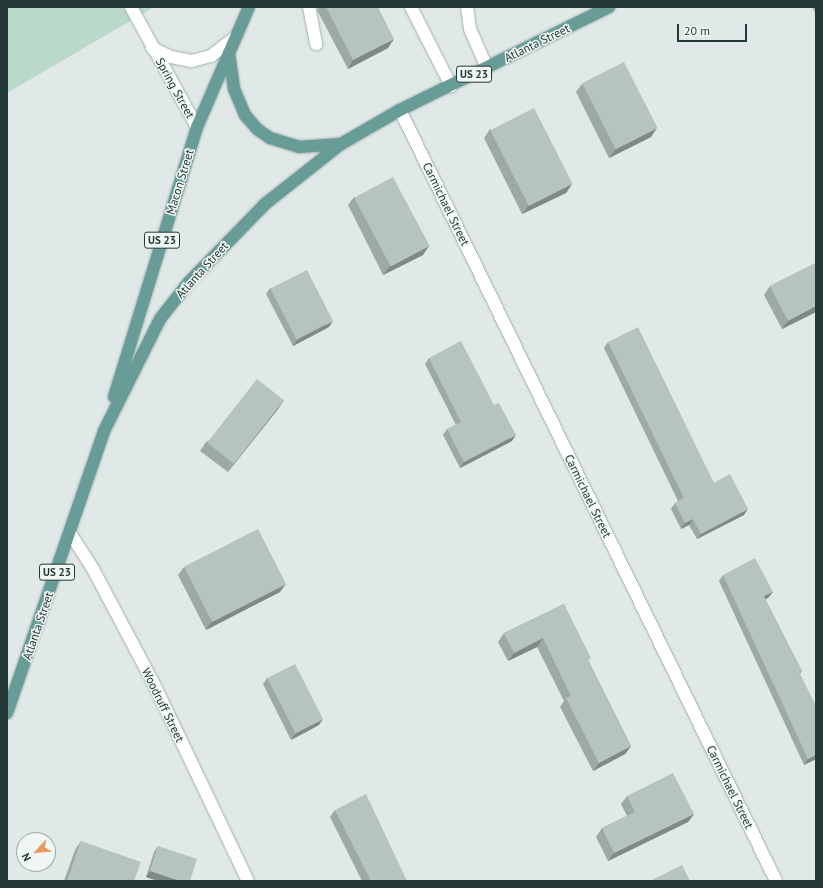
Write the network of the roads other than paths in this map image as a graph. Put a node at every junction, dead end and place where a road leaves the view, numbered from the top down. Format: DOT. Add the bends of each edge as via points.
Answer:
graph roads {
  1 [pos="131,7"];
  2 [pos="249,7"];
  3 [pos="309,7"];
  4 [pos="411,7"];
  5 [pos="468,7"];
  6 [pos="609,7"];
  7 [pos="234,38"];
  8 [pos="316,44"];
  9 [pos="152,48"];
  10 [pos="229,53"];
  11 [pos="487,68"];
  12 [pos="451,86"];
  13 [pos="400,110"];
  14 [pos="197,127"];
  15 [pos="341,144"];
  16 [pos="104,431"];
  17 [pos="70,533"];
  18 [pos="7,713"];
  19 [pos="248,881"];
  20 [pos="776,881"];
  1 -- 9 [label="street, Spring Street"];
  2 -- 7 [label="main road, Macon Street / US 23"];
  3 -- 8 [label="street"];
  4 -- 12 [label="street"];
  5 -- 11 [label="street" via="470,29"];
  6 -- 11 [label="main road, Atlanta Street / US 23"];
  7 -- 9 [label="street, Spring Street" via="212,56 192,60 172,57"];
  7 -- 10 [label="main road, Macon Street / US 23"];
  9 -- 14 [label="street, Spring Street"];
  10 -- 14 [label="main road, Macon Street / US 23"];
  10 -- 15 [label="main road" via="234,89 245,115 257,129 270,138 299,147"];
  11 -- 12 [label="main road, Atlanta Street / US 23"];
  12 -- 13 [label="main road, Atlanta Street / US 23"];
  13 -- 15 [label="main road, Atlanta Street / US 23"];
  13 -- 20 [label="street, Carmichael Street"];
  14 -- 16 [label="main road, Macon Street / US 23"];
  15 -- 16 [label="main road, Atlanta Street / US 23" via="265,204 189,282 160,319"];
  16 -- 17 [label="main road, Atlanta Street / US 23"];
  17 -- 18 [label="main road, Atlanta Street / US 23"];
  17 -- 19 [label="street, Woodruff Street" via="94,569 154,684"];
}
